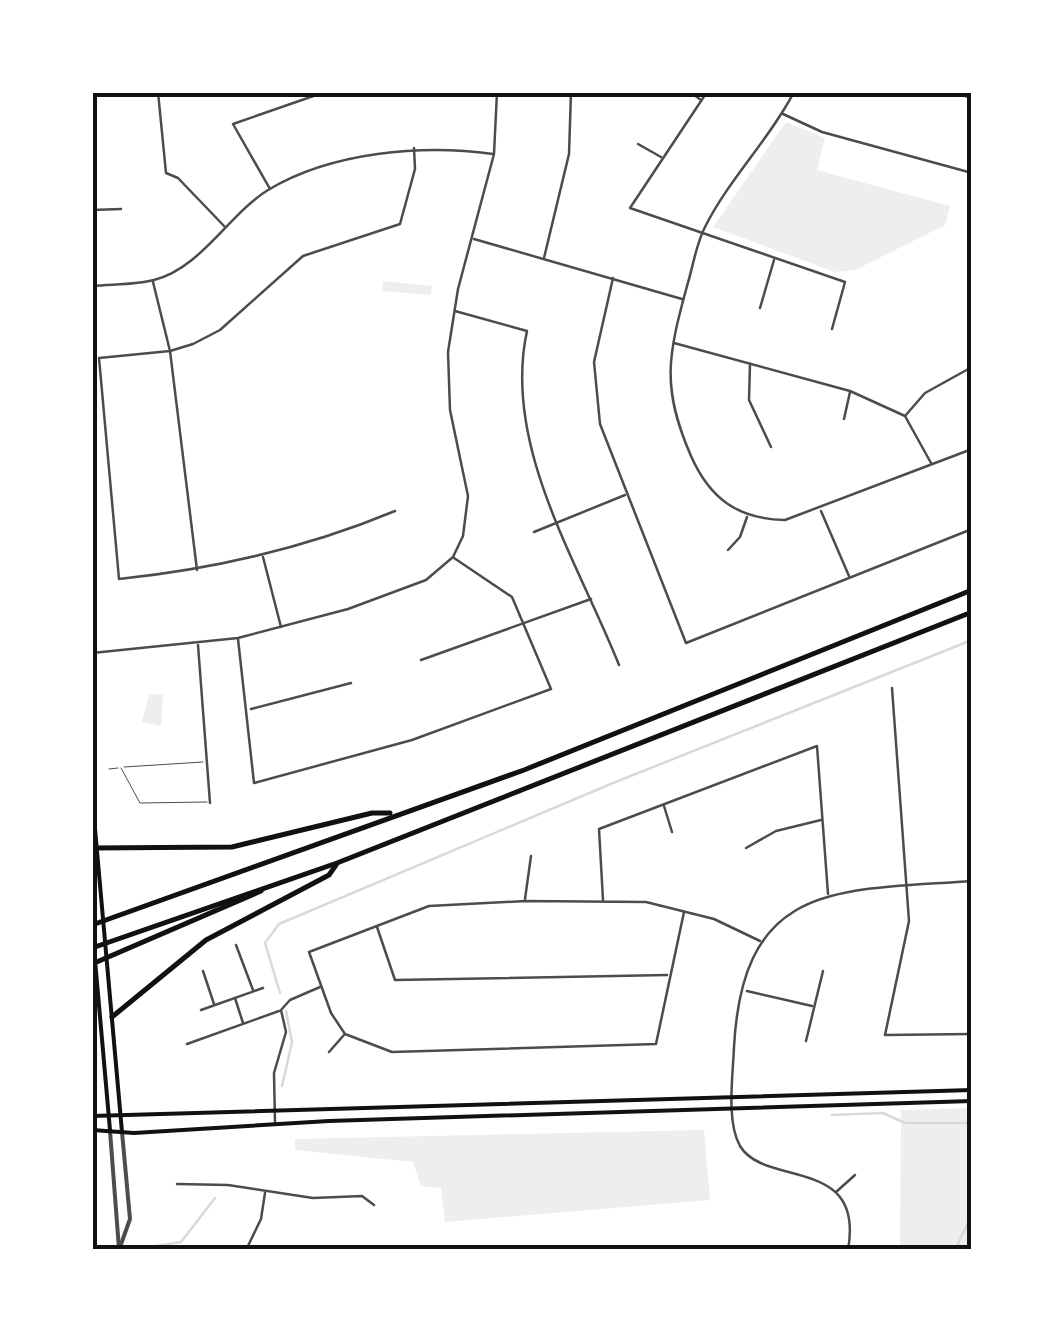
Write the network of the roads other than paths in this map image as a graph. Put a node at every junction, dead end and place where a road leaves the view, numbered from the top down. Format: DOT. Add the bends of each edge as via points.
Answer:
graph roads {
  1 [pos="158,92"];
  2 [pos="325,92"];
  3 [pos="496,92"];
  4 [pos="571,92"];
  5 [pos="690,92"];
  6 [pos="707,92"];
  7 [pos="794,92"];
  8 [pos="952,92"];
  9 [pos="972,98"];
  10 [pos="702,101"];
  11 [pos="782,114"];
  12 [pos="638,144"];
  13 [pos="414,148"];
  14 [pos="494,154"];
  15 [pos="663,157"];
  16 [pos="972,174"];
  17 [pos="270,190"];
  18 [pos="121,209"];
  19 [pos="92,210"];
  20 [pos="224,227"];
  21 [pos="703,230"];
  22 [pos="472,238"];
  23 [pos="544,258"];
  24 [pos="774,258"];
  25 [pos="613,278"];
  26 [pos="153,280"];
  27 [pos="92,286"];
  28 [pos="684,300"];
  29 [pos="760,308"];
  30 [pos="454,310"];
  31 [pos="832,329"];
  32 [pos="672,342"];
  33 [pos="170,351"];
  34 [pos="750,363"];
  35 [pos="972,367"];
  36 [pos="850,391"];
  37 [pos="905,416"];
  38 [pos="844,420"];
  39 [pos="772,447"];
  40 [pos="972,449"];
  41 [pos="932,465"];
  42 [pos="626,494"];
  43 [pos="820,510"];
  44 [pos="395,511"];
  45 [pos="748,516"];
  46 [pos="559,522"];
  47 [pos="972,529"];
  48 [pos="534,532"];
  49 [pos="728,550"];
  50 [pos="262,556"];
  51 [pos="452,557"];
  52 [pos="197,571"];
  53 [pos="848,576"];
  54 [pos="972,590"];
  55 [pos="592,598"];
  56 [pos="972,612"];
  57 [pos="525,623"];
  58 [pos="281,626"];
  59 [pos="238,638"];
  60 [pos="198,645"];
  61 [pos="92,653"];
  62 [pos="421,660"];
  63 [pos="619,665"];
  64 [pos="351,682"];
  65 [pos="892,688"];
  66 [pos="248,710"];
  67 [pos="206,762"];
  68 [pos="120,768"];
  69 [pos="109,769"];
  70 [pos="92,795"];
  71 [pos="210,802"];
  72 [pos="663,804"];
  73 [pos="393,813"];
  74 [pos="822,820"];
  75 [pos="672,832"];
  76 [pos="95,848"];
  77 [pos="746,848"];
  78 [pos="531,856"];
  79 [pos="338,863"];
  80 [pos="972,881"];
  81 [pos="272,884"];
  82 [pos="908,886"];
  83 [pos="828,895"];
  84 [pos="602,900"];
  85 [pos="525,902"];
  86 [pos="684,912"];
  87 [pos="92,925"];
  88 [pos="377,927"];
  89 [pos="760,942"];
  90 [pos="236,945"];
  91 [pos="92,948"];
  92 [pos="92,964"];
  93 [pos="203,971"];
  94 [pos="824,971"];
  95 [pos="668,975"];
  96 [pos="322,986"];
  97 [pos="263,988"];
  98 [pos="744,990"];
  99 [pos="253,991"];
  100 [pos="235,998"];
  101 [pos="214,1005"];
  102 [pos="814,1006"];
  103 [pos="201,1010"];
  104 [pos="281,1010"];
  105 [pos="112,1017"];
  106 [pos="244,1024"];
  107 [pos="345,1034"];
  108 [pos="972,1034"];
  109 [pos="806,1042"];
  110 [pos="187,1044"];
  111 [pos="329,1052"];
  112 [pos="972,1090"];
  113 [pos="734,1096"];
  114 [pos="972,1101"];
  115 [pos="734,1108"];
  116 [pos="274,1110"];
  117 [pos="92,1116"];
  118 [pos="109,1117"];
  119 [pos="121,1118"];
  120 [pos="275,1124"];
  121 [pos="92,1130"];
  122 [pos="110,1131"];
  123 [pos="122,1132"];
  124 [pos="856,1176"];
  125 [pos="177,1184"];
  126 [pos="265,1191"];
  127 [pos="835,1192"];
  128 [pos="374,1205"];
  129 [pos="246,1250"];
  130 [pos="848,1250"];
  1 -- 20 [label="street" via="166,173"];
  2 -- 17 [label="street" via="233,124"];
  3 -- 14 [label="street"];
  4 -- 23 [label="street" via="569,154"];
  5 -- 10 [label="street"];
  6 -- 10 [label="street"];
  7 -- 11 [label="street"];
  8 -- 9 [label="street"];
  10 -- 15 [label="street"];
  11 -- 16 [label="street" via="822,132"];
  11 -- 21 [label="street"];
  12 -- 15 [label="street"];
  13 -- 14 [label="street"];
  13 -- 17 [label="street"];
  13 -- 33 [label="street" via="400,224 315,250 220,330"];
  14 -- 22 [label="street"];
  15 -- 21 [label="street" via="630,208"];
  17 -- 20 [label="street"];
  18 -- 19 [label="street"];
  20 -- 26 [label="street" via="184,264"];
  21 -- 24 [label="street"];
  21 -- 28 [label="street"];
  22 -- 23 [label="street"];
  22 -- 30 [label="street"];
  23 -- 25 [label="street"];
  24 -- 29 [label="street"];
  24 -- 31 [label="street" via="845,282"];
  25 -- 28 [label="street"];
  25 -- 42 [label="street" via="597,335 594,391"];
  26 -- 27 [label="street"];
  26 -- 33 [label="street"];
  28 -- 32 [label="street"];
  30 -- 46 [label="street" via="526,331 524,415"];
  30 -- 51 [label="street" via="450,410 468,496 464,536"];
  32 -- 34 [label="street"];
  32 -- 45 [label="street" via="670,398 688,451 719,500"];
  33 -- 52 [label="street"];
  33 -- 52 [label="street" via="99,358 119,579"];
  34 -- 36 [label="street"];
  34 -- 39 [label="street" via="749,400"];
  35 -- 37 [label="street" via="924,393"];
  36 -- 37 [label="street"];
  36 -- 38 [label="street"];
  37 -- 41 [label="street"];
  40 -- 41 [label="street"];
  41 -- 43 [label="street"];
  42 -- 46 [label="street"];
  42 -- 53 [label="street" via="686,642"];
  43 -- 45 [label="street" via="785,520"];
  43 -- 53 [label="street"];
  44 -- 50 [label="street"];
  45 -- 49 [label="street"];
  46 -- 48 [label="street"];
  46 -- 55 [label="street"];
  47 -- 53 [label="street"];
  50 -- 52 [label="street"];
  50 -- 58 [label="street"];
  51 -- 57 [label="street" via="512,597"];
  51 -- 58 [label="street" via="416,584"];
  54 -- 73 [label="highway" via="524,770"];
  55 -- 57 [label="street"];
  55 -- 63 [label="street"];
  56 -- 79 [label="highway"];
  57 -- 62 [label="street"];
  57 -- 66 [label="street" via="551,689 412,740 254,783"];
  58 -- 59 [label="street"];
  59 -- 60 [label="street"];
  59 -- 66 [label="street"];
  60 -- 61 [label="street"];
  60 -- 67 [label="street"];
  64 -- 66 [label="street"];
  65 -- 82 [label="street"];
  67 -- 68 [label="lane"];
  67 -- 71 [label="street"];
  68 -- 69 [label="lane"];
  68 -- 71 [label="lane" via="140,803"];
  70 -- 76 [label="main road"];
  72 -- 74 [label="street" via="816,746"];
  72 -- 75 [label="street"];
  72 -- 84 [label="street" via="599,829"];
  73 -- 76 [label="highway" via="232,847"];
  73 -- 87 [label="highway"];
  74 -- 77 [label="street" via="776,831"];
  74 -- 83 [label="street"];
  76 -- 105 [label="main road"];
  78 -- 85 [label="street"];
  79 -- 81 [label="highway"];
  79 -- 105 [label="highway" via="328,875 206,940"];
  80 -- 82 [label="street"];
  81 -- 91 [label="highway"];
  81 -- 92 [label="highway"];
  82 -- 83 [label="street"];
  82 -- 108 [label="street" via="909,921 885,1035"];
  83 -- 89 [label="street" via="783,915"];
  84 -- 85 [label="street"];
  84 -- 86 [label="street"];
  85 -- 88 [label="street" via="428,906"];
  86 -- 89 [label="street"];
  86 -- 95 [label="street"];
  87 -- 118 [label="main road"];
  88 -- 95 [label="street" via="396,980"];
  88 -- 96 [label="street" via="309,952"];
  89 -- 98 [label="street"];
  90 -- 99 [label="street"];
  93 -- 101 [label="street"];
  94 -- 102 [label="street"];
  95 -- 107 [label="street" via="656,1044 392,1052"];
  96 -- 104 [label="street"];
  96 -- 107 [label="street"];
  97 -- 99 [label="street"];
  98 -- 102 [label="street"];
  98 -- 113 [label="street"];
  99 -- 100 [label="street"];
  100 -- 101 [label="street"];
  100 -- 106 [label="street"];
  101 -- 103 [label="street"];
  102 -- 109 [label="street"];
  104 -- 106 [label="street"];
  104 -- 116 [label="street" via="286,1032 274,1074"];
  105 -- 119 [label="main road"];
  106 -- 110 [label="street"];
  107 -- 111 [label="street"];
  112 -- 113 [label="main road"];
  113 -- 115 [label="street"];
  113 -- 116 [label="main road"];
  114 -- 115 [label="main road"];
  115 -- 120 [label="main road"];
  115 -- 127 [label="street" via="746,1154 816,1178"];
  116 -- 119 [label="main road"];
  116 -- 120 [label="street"];
  117 -- 118 [label="main road"];
  118 -- 119 [label="main road"];
  118 -- 122 [label="main road"];
  119 -- 123 [label="main road"];
  120 -- 123 [label="main road"];
  121 -- 122 [label="main road"];
  122 -- 123 [label="main road"];
  122 -- 123 [label="street" via="119,1250 130,1219"];
  124 -- 127 [label="street"];
  125 -- 126 [label="street"];
  126 -- 128 [label="street" via="362,1196"];
  126 -- 129 [label="street"];
  127 -- 130 [label="street" via="848,1217"];
}
